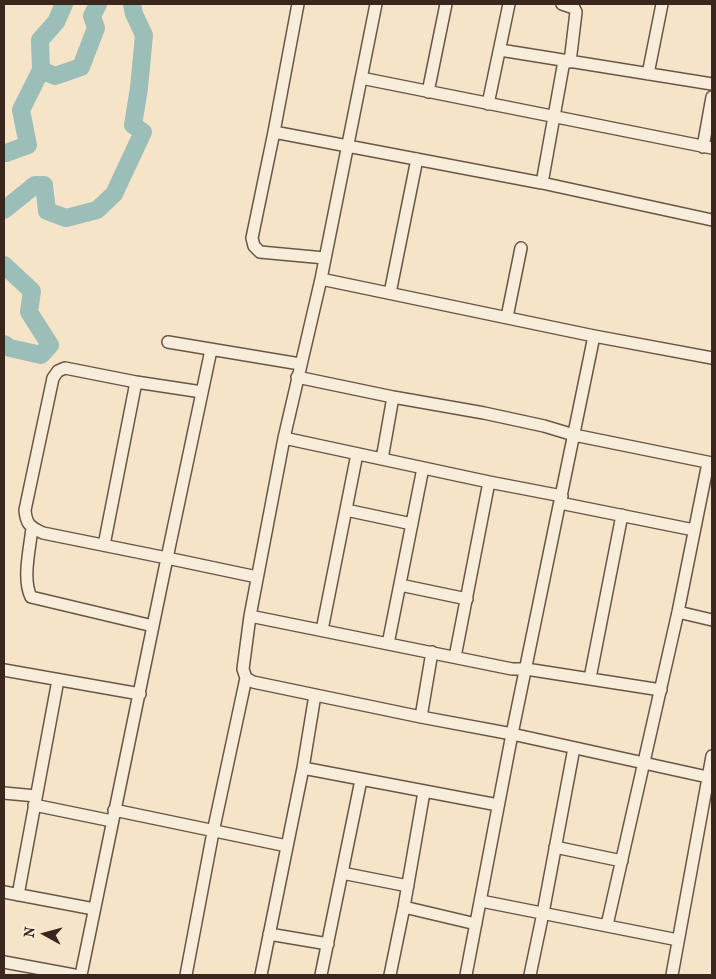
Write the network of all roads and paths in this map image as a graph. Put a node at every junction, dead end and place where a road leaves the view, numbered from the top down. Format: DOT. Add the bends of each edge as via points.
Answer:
graph roads {
  1 [pos="298,4"];
  2 [pos="376,4"];
  3 [pos="446,4"];
  4 [pos="509,4"];
  5 [pos="562,4"];
  6 [pos="662,4"];
  7 [pos="500,50"];
  8 [pos="567,62"];
  9 [pos="648,74"];
  10 [pos="360,78"];
  11 [pos="712,84"];
  12 [pos="428,92"];
  13 [pos="712,97"];
  14 [pos="488,104"];
  15 [pos="553,118"];
  16 [pos="274,132"];
  17 [pos="348,146"];
  18 [pos="707,148"];
  19 [pos="417,159"];
  20 [pos="542,183"];
  21 [pos="712,220"];
  22 [pos="521,248"];
  23 [pos="325,258"];
  24 [pos="321,280"];
  25 [pos="390,293"];
  26 [pos="507,317"];
  27 [pos="594,336"];
  28 [pos="168,342"];
  29 [pos="211,350"];
  30 [pos="712,358"];
  31 [pos="300,364"];
  32 [pos="297,377"];
  33 [pos="136,382"];
  34 [pos="202,392"];
  35 [pos="393,397"];
  36 [pos="574,435"];
  37 [pos="284,438"];
  38 [pos="357,454"];
  39 [pos="382,459"];
  40 [pos="710,463"];
  41 [pos="423,468"];
  42 [pos="489,482"];
  43 [pos="561,500"];
  44 [pos="346,510"];
  45 [pos="622,515"];
  46 [pos="412,524"];
  47 [pos="32,528"];
  48 [pos="694,530"];
  49 [pos="104,545"];
  50 [pos="167,558"];
  51 [pos="257,577"];
  52 [pos="400,585"];
  53 [pos="467,599"];
  54 [pos="678,612"];
  55 [pos="250,616"];
  56 [pos="712,620"];
  57 [pos="153,626"];
  58 [pos="322,630"];
  59 [pos="388,644"];
  60 [pos="432,652"];
  61 [pos="455,657"];
  62 [pos="526,669"];
  63 [pos="4,670"];
  64 [pos="246,678"];
  65 [pos="590,678"];
  66 [pos="58,680"];
  67 [pos="661,690"];
  68 [pos="140,694"];
  69 [pos="314,695"];
  70 [pos="421,717"];
  71 [pos="512,734"];
  72 [pos="574,748"];
  73 [pos="712,756"];
  74 [pos="645,763"];
  75 [pos="303,768"];
  76 [pos="710,777"];
  77 [pos="361,780"];
  78 [pos="424,792"];
  79 [pos="4,793"];
  80 [pos="35,801"];
  81 [pos="498,806"];
  82 [pos="113,816"];
  83 [pos="213,832"];
  84 [pos="287,846"];
  85 [pos="555,847"];
  86 [pos="622,861"];
  87 [pos="342,873"];
  88 [pos="408,886"];
  89 [pos="4,892"];
  90 [pos="18,895"];
  91 [pos="481,901"];
  92 [pos="404,908"];
  93 [pos="94,910"];
  94 [pos="543,913"];
  95 [pos="476,924"];
  96 [pos="607,925"];
  97 [pos="269,934"];
  98 [pos="678,940"];
  99 [pos="328,944"];
  100 [pos="4,962"];
  101 [pos="74,975"];
  102 [pos="81,975"];
  103 [pos="186,975"];
  104 [pos="261,975"];
  105 [pos="321,975"];
  106 [pos="390,975"];
  107 [pos="466,975"];
  108 [pos="530,975"];
  109 [pos="672,975"];
  1 -- 16 [label="street"];
  2 -- 10 [label="street"];
  3 -- 12 [label="street"];
  4 -- 7 [label="street"];
  5 -- 8 [label="street" via="576,12"];
  6 -- 9 [label="street"];
  7 -- 8 [label="street"];
  7 -- 14 [label="street"];
  8 -- 9 [label="street"];
  8 -- 15 [label="street"];
  9 -- 11 [label="street"];
  10 -- 12 [label="street"];
  10 -- 17 [label="street"];
  12 -- 14 [label="street"];
  13 -- 18 [label="street"];
  14 -- 15 [label="street"];
  15 -- 18 [label="street"];
  15 -- 20 [label="street"];
  16 -- 17 [label="street"];
  16 -- 23 [label="street" via="253,226 254,246 260,252"];
  17 -- 19 [label="street"];
  17 -- 23 [label="street"];
  19 -- 20 [label="street"];
  19 -- 25 [label="street"];
  20 -- 21 [label="street"];
  22 -- 26 [label="street"];
  23 -- 24 [label="street"];
  24 -- 25 [label="street"];
  24 -- 31 [label="street"];
  25 -- 26 [label="street"];
  26 -- 27 [label="street"];
  27 -- 30 [label="street"];
  27 -- 36 [label="street"];
  28 -- 29 [label="street"];
  29 -- 31 [label="street"];
  29 -- 34 [label="street"];
  31 -- 32 [label="street"];
  32 -- 35 [label="street"];
  32 -- 37 [label="street"];
  33 -- 34 [label="street"];
  33 -- 47 [label="street" via="65,368 58,370 53,378 25,510 26,521"];
  33 -- 49 [label="street"];
  34 -- 50 [label="street"];
  35 -- 36 [label="street" via="493,415"];
  35 -- 39 [label="street"];
  36 -- 40 [label="street"];
  36 -- 43 [label="street"];
  37 -- 38 [label="street"];
  37 -- 51 [label="street"];
  38 -- 39 [label="street"];
  38 -- 44 [label="street"];
  39 -- 41 [label="street"];
  40 -- 48 [label="street"];
  41 -- 42 [label="street"];
  41 -- 46 [label="street"];
  42 -- 43 [label="street"];
  42 -- 53 [label="street"];
  43 -- 45 [label="street"];
  43 -- 62 [label="street"];
  44 -- 46 [label="street"];
  44 -- 58 [label="street"];
  45 -- 48 [label="street"];
  45 -- 65 [label="street"];
  46 -- 52 [label="street"];
  47 -- 49 [label="street" via="42,533"];
  47 -- 57 [label="street" via="27,579 31,597"];
  48 -- 54 [label="street"];
  49 -- 50 [label="street"];
  50 -- 51 [label="street"];
  50 -- 57 [label="street"];
  51 -- 55 [label="street"];
  52 -- 53 [label="street"];
  52 -- 59 [label="street"];
  53 -- 61 [label="street"];
  54 -- 56 [label="street"];
  54 -- 67 [label="street"];
  55 -- 58 [label="street"];
  55 -- 64 [label="street" via="243,669"];
  57 -- 68 [label="street"];
  58 -- 59 [label="street"];
  59 -- 60 [label="street"];
  60 -- 61 [label="street"];
  60 -- 70 [label="street"];
  61 -- 62 [label="street"];
  62 -- 65 [label="street"];
  62 -- 71 [label="street"];
  63 -- 66 [label="street"];
  64 -- 69 [label="street"];
  64 -- 83 [label="street"];
  65 -- 67 [label="street"];
  66 -- 68 [label="street"];
  66 -- 80 [label="street"];
  67 -- 74 [label="street"];
  68 -- 82 [label="street"];
  69 -- 70 [label="street"];
  69 -- 75 [label="street"];
  70 -- 71 [label="street"];
  71 -- 72 [label="street"];
  71 -- 81 [label="street"];
  72 -- 74 [label="street"];
  72 -- 85 [label="street"];
  73 -- 76 [label="street"];
  74 -- 76 [label="street"];
  74 -- 86 [label="street"];
  75 -- 77 [label="street"];
  75 -- 84 [label="street"];
  76 -- 98 [label="street"];
  77 -- 78 [label="street"];
  77 -- 87 [label="street"];
  78 -- 81 [label="street"];
  78 -- 88 [label="street"];
  79 -- 80 [label="street"];
  80 -- 82 [label="street"];
  80 -- 90 [label="street"];
  81 -- 91 [label="street"];
  82 -- 83 [label="street"];
  82 -- 93 [label="street"];
  83 -- 84 [label="street"];
  83 -- 103 [label="street"];
  84 -- 97 [label="street"];
  85 -- 86 [label="street"];
  85 -- 94 [label="street"];
  86 -- 96 [label="street"];
  87 -- 88 [label="street"];
  87 -- 99 [label="street"];
  88 -- 92 [label="street"];
  89 -- 90 [label="street"];
  90 -- 93 [label="street"];
  91 -- 94 [label="street"];
  91 -- 95 [label="street"];
  92 -- 95 [label="street"];
  92 -- 106 [label="street"];
  93 -- 102 [label="street"];
  94 -- 96 [label="street"];
  94 -- 108 [label="street"];
  95 -- 107 [label="street"];
  96 -- 98 [label="street"];
  97 -- 99 [label="street"];
  97 -- 104 [label="street"];
  98 -- 109 [label="street"];
  99 -- 105 [label="street"];
  100 -- 101 [label="street"];
}
